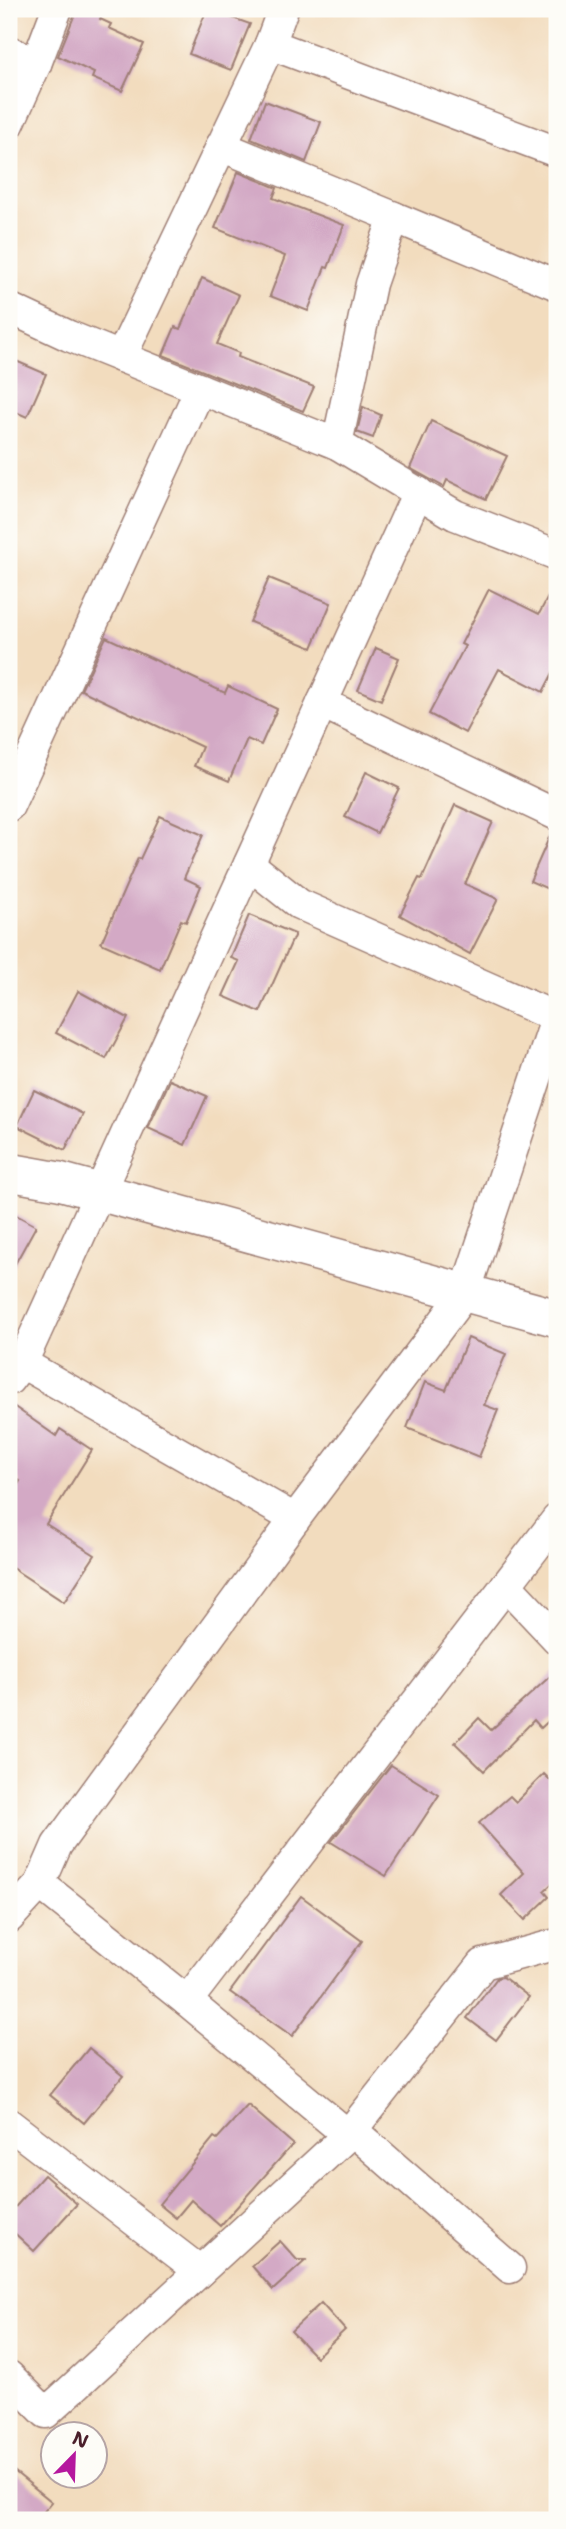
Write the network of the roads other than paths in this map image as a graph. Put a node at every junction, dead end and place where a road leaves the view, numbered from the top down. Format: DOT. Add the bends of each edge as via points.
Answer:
graph roads {
  1 [pos="57,9"];
  2 [pos="284,9"];
  3 [pos="270,44"];
  4 [pos="9,51"];
  5 [pos="36,64"];
  6 [pos="9,124"];
  7 [pos="221,146"];
  8 [pos="557,152"];
  9 [pos="394,217"];
  10 [pos="557,285"];
  11 [pos="9,308"];
  12 [pos="121,357"];
  13 [pos="200,389"];
  14 [pos="337,444"];
  15 [pos="418,492"];
  16 [pos="557,555"];
  17 [pos="322,704"];
  18 [pos="9,806"];
  19 [pos="557,815"];
  20 [pos="249,864"];
  21 [pos="557,1019"];
  22 [pos="9,1172"];
  23 [pos="100,1192"];
  24 [pos="465,1293"];
  25 [pos="557,1318"];
  26 [pos="15,1372"];
  27 [pos="295,1519"];
  28 [pos="557,1519"];
  29 [pos="506,1585"];
  30 [pos="557,1639"];
  31 [pos="40,1884"];
  32 [pos="9,1918"];
  33 [pos="557,1944"];
  34 [pos="187,2001"];
  35 [pos="9,2124"];
  36 [pos="350,2133"];
  37 [pos="510,2268"];
  38 [pos="200,2271"];
  39 [pos="9,2376"];
  1 -- 5 [label="street"];
  2 -- 3 [label="street"];
  3 -- 7 [label="street"];
  3 -- 8 [label="street"];
  4 -- 5 [label="street"];
  5 -- 6 [label="street"];
  7 -- 9 [label="street"];
  7 -- 12 [label="street"];
  9 -- 10 [label="street"];
  9 -- 14 [label="street" via="372,284"];
  11 -- 12 [label="street"];
  12 -- 13 [label="street"];
  13 -- 14 [label="street"];
  13 -- 18 [label="street"];
  14 -- 15 [label="street"];
  15 -- 16 [label="street" via="455,514"];
  15 -- 17 [label="street"];
  17 -- 19 [label="street"];
  17 -- 20 [label="street"];
  20 -- 21 [label="street" via="299,904"];
  20 -- 23 [label="street"];
  21 -- 24 [label="street"];
  22 -- 23 [label="street"];
  23 -- 24 [label="street"];
  23 -- 26 [label="street"];
  24 -- 25 [label="street"];
  24 -- 27 [label="street"];
  26 -- 27 [label="street"];
  27 -- 31 [label="street" via="57,1844"];
  28 -- 29 [label="street"];
  29 -- 30 [label="street"];
  29 -- 34 [label="street"];
  31 -- 32 [label="street"];
  31 -- 34 [label="street"];
  33 -- 36 [label="street" via="483,1964"];
  34 -- 36 [label="street"];
  35 -- 38 [label="street"];
  36 -- 37 [label="street"];
  36 -- 38 [label="street"];
  38 -- 39 [label="street" via="46,2413"];
}
